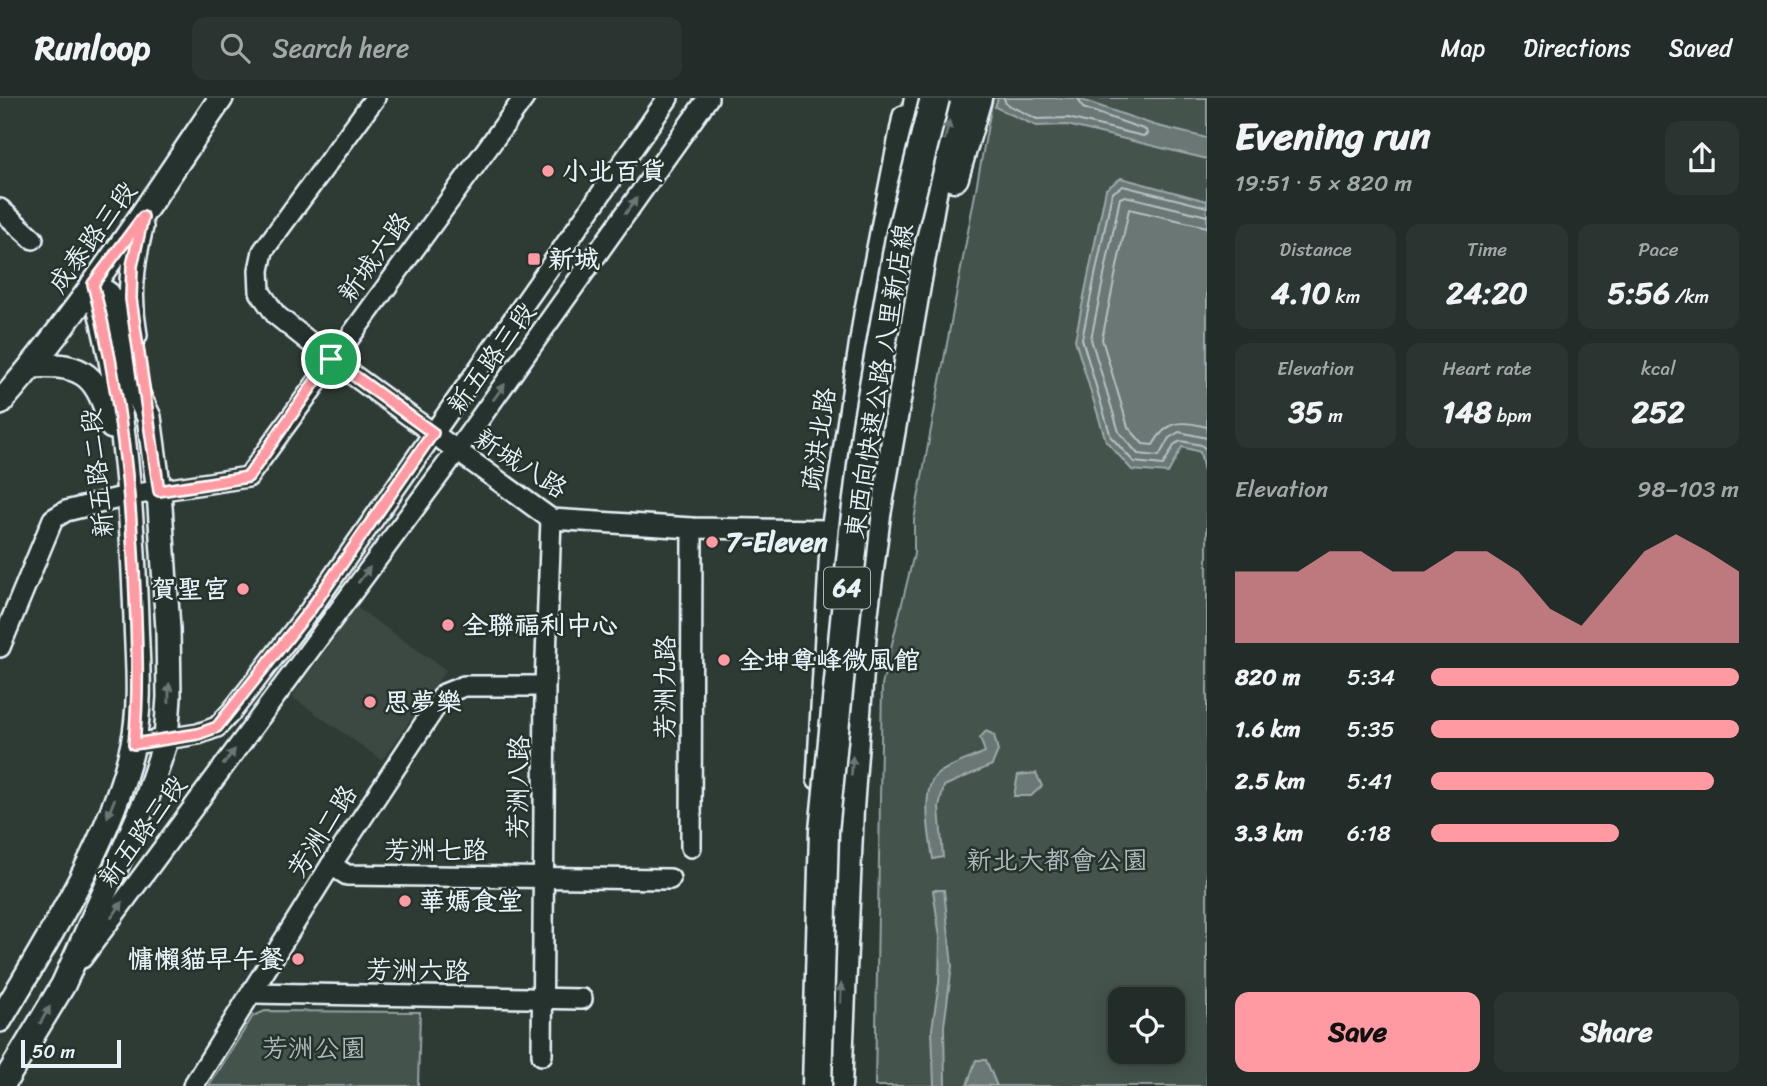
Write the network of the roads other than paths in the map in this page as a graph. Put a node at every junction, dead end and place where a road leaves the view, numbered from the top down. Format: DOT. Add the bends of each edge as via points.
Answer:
graph roads {
  1 [pos="221,98"];
  2 [pos="375,98"];
  3 [pos="524,98"];
  4 [pos="668,98"];
  5 [pos="708,98"];
  6 [pos="907,98"];
  7 [pos="919,98"];
  8 [pos="934,98"];
  9 [pos="955,98"];
  10 [pos="977,98"];
  11 [pos="0,209"];
  12 [pos="143,217"];
  13 [pos="900,238"];
  14 [pos="33,239"];
  15 [pos="93,284"];
  16 [pos="913,307"];
  17 [pos="331,359"];
  18 [pos="32,366"];
  19 [pos="1,399"];
  20 [pos="149,417"];
  21 [pos="433,433"];
  22 [pos="456,452"];
  23 [pos="159,491"];
  24 [pos="131,495"];
  25 [pos="551,519"];
  26 [pos="692,528"];
  27 [pos="831,530"];
  28 [pos="0,647"];
  29 [pos="545,686"];
  30 [pos="166,740"];
  31 [pos="134,744"];
  32 [pos="691,848"];
  33 [pos="331,865"];
  34 [pos="544,876"];
  35 [pos="670,879"];
  36 [pos="63,985"];
  37 [pos="252,993"];
  38 [pos="542,999"];
  39 [pos="582,999"];
  40 [pos="0,1020"];
  41 [pos="542,1055"];
  42 [pos="2,1086"];
  43 [pos="193,1086"];
  44 [pos="819,1086"];
  45 [pos="837,1086"];
  1 -- 12 [label="main road, 成泰路三段"];
  2 -- 17 [label="street, 新城八路" via="263,251 259,270 260,292 276,315"];
  3 -- 17 [label="street, 新城六路"];
  4 -- 21 [label="street, 新五路三段"];
  22 -- 5 [label="street, 新五路三段, one-way"];
  6 -- 27 [label="street, 疏洪北路" via="864,314"];
  7 -- 13 [label="highway, bridge"];
  8 -- 13 [label="highway, 東西向快速公路 八里新店線 / 64, bridge"];
  16 -- 9 [label="highway, 東西向快速公路 八里新店線 / 64, one-way" via="934,182"];
  10 -- 16 [label="highway"];
  11 -- 14 [label="street"];
  12 -- 15 [label="main road, 成泰路三段"];
  12 -- 20 [label="main road" via="132,266 131,299"];
  13 -- 44 [label="highway, 東西向快速公路 八里新店線 / 64, bridge" via="867,425 843,622 824,831"];
  15 -- 18 [label="main road, 成泰路三段"];
  15 -- 20 [label="main road, 新五路二段" via="108,294 115,307 138,396"];
  15 -- 24 [label="main road, 新五路二段" via="110,348"];
  45 -- 16 [label="highway, 東西向快速公路 八里新店線 / 64, one-way" via="863,617"];
  17 -- 21 [label="street, 新城八路"];
  17 -- 23 [label="street, 新城六路" via="248,477"];
  18 -- 19 [label="main road, 成泰路三段"];
  18 -- 24 [label="main road" via="77,368 90,379 108,417"];
  20 -- 23 [label="main road, 新五路二段"];
  21 -- 22 [label="street, 新城八路"];
  21 -- 30 [label="street, 新五路三段" via="310,610 232,711 217,727"];
  22 -- 25 [label="street, 新城八路"];
  36 -- 22 [label="street, 新五路三段, one-way"];
  23 -- 24 [label="street, 新城六路"];
  30 -- 23 [label="main road, 新五路二段, one-way" via="168,629"];
  24 -- 28 [label="street, 新城六路" via="66,511 53,519"];
  24 -- 31 [label="main road, 新五路二段" via="139,700"];
  25 -- 26 [label="street, 新城八路"];
  25 -- 29 [label="street, 芳洲八路"];
  26 -- 27 [label="street, 新城八路"];
  26 -- 32 [label="street, 芳洲九路"];
  27 -- 44 [label="street, 疏洪北路" via="817,782"];
  29 -- 33 [label="street, 芳洲二路" via="464,686 444,694"];
  29 -- 34 [label="street, 芳洲八路"];
  30 -- 31 [label="street, 新五路三段"];
  30 -- 36 [label="main road, 新五路二段" via="143,810"];
  31 -- 40 [label="main road, 新五路二段, one-way" via="103,829 69,900"];
  33 -- 34 [label="street, 芳洲七路" via="347,875"];
  33 -- 37 [label="street, 芳洲二路"];
  34 -- 35 [label="street, 芳洲七路"];
  34 -- 38 [label="street, 芳洲八路"];
  42 -- 36 [label="main road, 新五路二段, one-way"];
  37 -- 38 [label="street, 芳洲六路"];
  37 -- 43 [label="street, 芳洲二路"];
  38 -- 39 [label="street, 芳洲六路"];
  38 -- 41 [label="street, 芳洲八路"];
}
